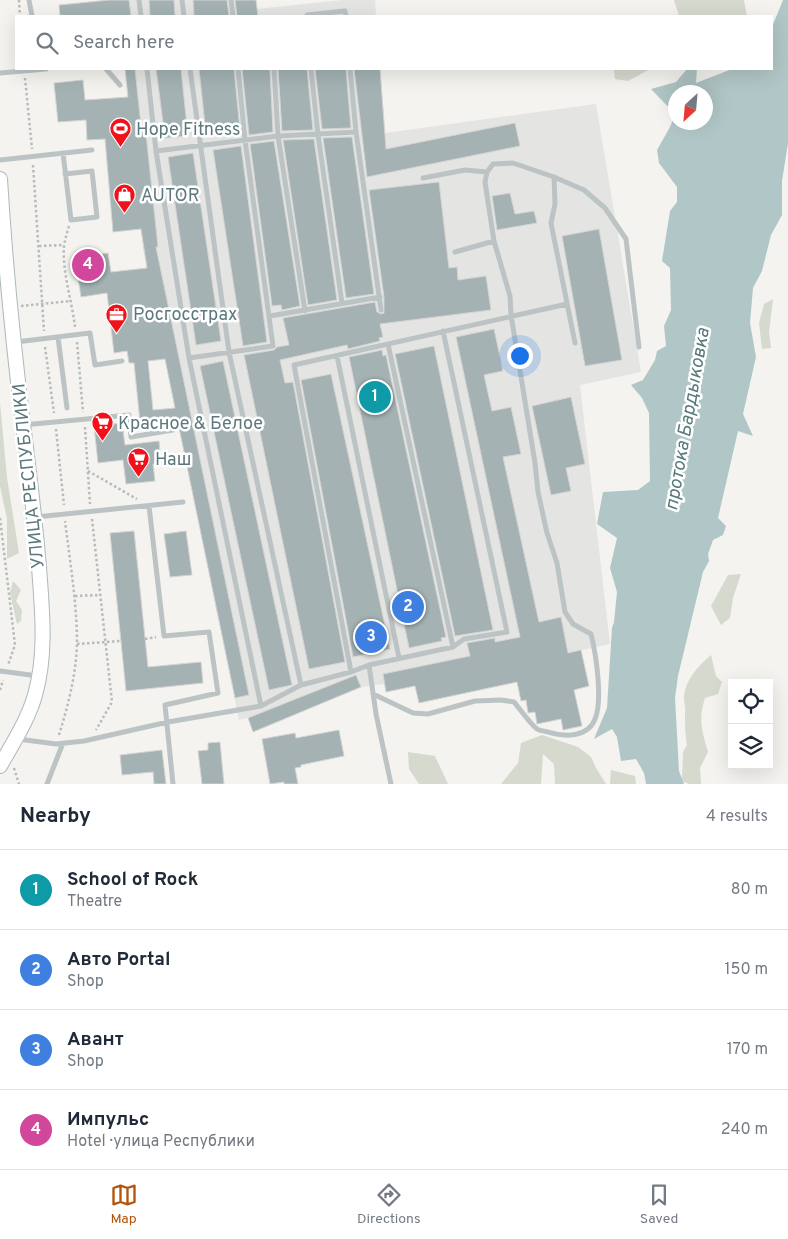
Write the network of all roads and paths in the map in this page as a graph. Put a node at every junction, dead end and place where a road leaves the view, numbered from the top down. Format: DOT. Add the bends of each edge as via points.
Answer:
graph roads {
  1 [pos="19,0"];
  2 [pos="29,0"];
  3 [pos="139,0"];
  4 [pos="182,0"];
  5 [pos="231,0"];
  6 [pos="20,15"];
  7 [pos="32,15"];
  8 [pos="141,15"];
  9 [pos="184,15"];
  10 [pos="233,15"];
  11 [pos="307,15"];
  12 [pos="346,15"];
  13 [pos="34,70"];
  14 [pos="107,70"];
  15 [pos="147,70"];
  16 [pos="190,70"];
  17 [pos="238,70"];
  18 [pos="274,70"];
  19 [pos="312,70"];
  20 [pos="350,70"];
  21 [pos="0,73"];
  22 [pos="120,85"];
  23 [pos="356,132"];
  24 [pos="318,135"];
  25 [pos="278,136"];
  26 [pos="245,140"];
  27 [pos="200,146"];
  28 [pos="92,150"];
  29 [pos="156,151"];
  30 [pos="64,153"];
  31 [pos="0,160"];
  32 [pos="486,172"];
  33 [pos="65,174"];
  34 [pos="554,177"];
  35 [pos="423,178"];
  36 [pos="0,179"];
  37 [pos="70,220"];
  38 [pos="494,241"];
  39 [pos="64,245"];
  40 [pos="38,246"];
  41 [pos="455,252"];
  42 [pos="3,263"];
  43 [pos="380,297"];
  44 [pos="72,301"];
  45 [pos="342,303"];
  46 [pos="567,304"];
  47 [pos="10,306"];
  48 [pos="382,310"];
  49 [pos="305,311"];
  50 [pos="511,315"];
  51 [pos="270,316"];
  52 [pos="443,331"];
  53 [pos="76,335"];
  54 [pos="58,337"];
  55 [pos="13,342"];
  56 [pos="575,343"];
  57 [pos="388,344"];
  58 [pos="639,347"];
  59 [pos="229,352"];
  60 [pos="337,356"];
  61 [pos="189,358"];
  62 [pos="122,361"];
  63 [pos="67,408"];
  64 [pos="84,419"];
  65 [pos="23,425"];
  66 [pos="173,430"];
  67 [pos="88,471"];
  68 [pos="183,502"];
  69 [pos="149,506"];
  70 [pos="91,512"];
  71 [pos="34,517"];
  72 [pos="0,518"];
  73 [pos="101,595"];
  74 [pos="74,596"];
  75 [pos="121,641"];
  76 [pos="106,642"];
  77 [pos="77,644"];
  78 [pos="453,647"];
  79 [pos="400,658"];
  80 [pos="369,665"];
  81 [pos="3,672"];
  82 [pos="351,672"];
  83 [pos="39,676"];
  84 [pos="301,685"];
  85 [pos="0,690"];
  86 [pos="374,694"];
  87 [pos="261,706"];
  88 [pos="168,722"];
  89 [pos="16,739"];
  90 [pos="90,740"];
  91 [pos="62,743"];
  92 [pos="7,766"];
  93 [pos="19,784"];
  94 [pos="46,784"];
  95 [pos="173,784"];
  96 [pos="391,784"];
  1 -- 6 [label="path"];
  2 -- 7 [label="lane"];
  3 -- 8 [label="lane"];
  4 -- 9 [label="lane"];
  5 -- 10 [label="lane"];
  11 -- 12 [label="lane" via="345,11"];
  13 -- 21 [label="lane"];
  14 -- 22 [label="lane"];
  15 -- 29 [label="lane"];
  16 -- 27 [label="lane"];
  17 -- 26 [label="lane"];
  18 -- 25 [label="lane"];
  19 -- 24 [label="lane"];
  20 -- 23 [label="lane"];
  23 -- 24 [label="lane"];
  23 -- 43 [label="lane"];
  24 -- 25 [label="lane"];
  24 -- 45 [label="lane"];
  25 -- 26 [label="lane"];
  25 -- 49 [label="lane"];
  26 -- 27 [label="lane"];
  26 -- 51 [label="lane"];
  27 -- 29 [label="lane"];
  27 -- 59 [label="lane"];
  28 -- 30 [label="lane"];
  29 -- 61 [label="lane"];
  30 -- 31 [label="lane"];
  30 -- 33 [label="lane"];
  32 -- 34 [label="lane" via="493,164 513,163"];
  32 -- 35 [label="lane" via="465,170"];
  32 -- 38 [label="lane" via="484,182"];
  33 -- 37 [label="lane"];
  33 -- 37 [label="lane" via="92,171 97,217"];
  34 -- 46 [label="lane" via="555,204 551,223"];
  34 -- 58 [label="lane" via="584,190 605,208 626,239"];
  36 -- 42 [label="main road, УЛИЦА РЕСПУБЛИКИ"];
  37 -- 39 [label="path"];
  38 -- 41 [label="lane"];
  38 -- 50 [label="lane" via="510,296"];
  39 -- 40 [label="path"];
  39 -- 44 [label="path"];
  42 -- 47 [label="main road, УЛИЦА РЕСПУБЛИКИ"];
  43 -- 45 [label="lane"];
  43 -- 48 [label="lane"];
  44 -- 47 [label="path"];
  44 -- 53 [label="path"];
  45 -- 49 [label="lane"];
  46 -- 50 [label="lane"];
  46 -- 56 [label="lane"];
  47 -- 55 [label="main road, УЛИЦА РЕСПУБЛИКИ"];
  49 -- 51 [label="lane"];
  50 -- 52 [label="lane"];
  50 -- 86 [label="lane" via="538,492 566,612 573,624 591,634 595,652 598,703 595,720 587,730 558,735 537,729 514,702 475,701 428,714 413,713"];
  51 -- 59 [label="lane" via="273,346"];
  52 -- 57 [label="lane"];
  52 -- 78 [label="lane" via="507,632 464,639"];
  53 -- 54 [label="lane"];
  53 -- 62 [label="lane" via="90,333 95,365"];
  53 -- 64 [label="path"];
  54 -- 55 [label="lane"];
  54 -- 63 [label="lane"];
  55 -- 65 [label="main road, УЛИЦА РЕСПУБЛИКИ"];
  57 -- 60 [label="lane"];
  57 -- 78 [label="lane"];
  59 -- 61 [label="lane"];
  59 -- 84 [label="lane"];
  60 -- 79 [label="lane"];
  60 -- 82 [label="lane" via="294,365"];
  61 -- 87 [label="lane"];
  64 -- 65 [label="lane"];
  64 -- 66 [label="lane" via="128,415 131,436"];
  64 -- 67 [label="path"];
  65 -- 71 [label="main road, УЛИЦА РЕСПУБЛИКИ"];
  67 -- 69 [label="path"];
  67 -- 70 [label="path"];
  68 -- 69 [label="lane"];
  69 -- 70 [label="lane"];
  69 -- 88 [label="lane" via="164,636 209,632 218,693 165,705"];
  70 -- 71 [label="lane"];
  70 -- 73 [label="path"];
  71 -- 83 [label="main road, УЛИЦА РЕСПУБЛИКИ" via="42,606"];
  72 -- 81 [label="path" via="15,645"];
  73 -- 74 [label="path"];
  73 -- 76 [label="path"];
  75 -- 76 [label="path"];
  76 -- 77 [label="path"];
  76 -- 90 [label="path" via="112,702"];
  78 -- 79 [label="lane"];
  79 -- 80 [label="lane"];
  80 -- 82 [label="lane"];
  80 -- 86 [label="lane"];
  81 -- 83 [label="lane"];
  81 -- 85 [label="path"];
  82 -- 84 [label="lane"];
  83 -- 89 [label="main road, УЛИЦА РЕСПУБЛИКИ"];
  84 -- 87 [label="lane"];
  86 -- 96 [label="lane"];
  87 -- 88 [label="lane"];
  88 -- 90 [label="lane"];
  88 -- 95 [label="lane"];
  89 -- 91 [label="lane"];
  89 -- 92 [label="main road, УЛИЦА РЕСПУБЛИКИ"];
  90 -- 91 [label="lane"];
  91 -- 94 [label="lane"];
  92 -- 93 [label="path"];
}
